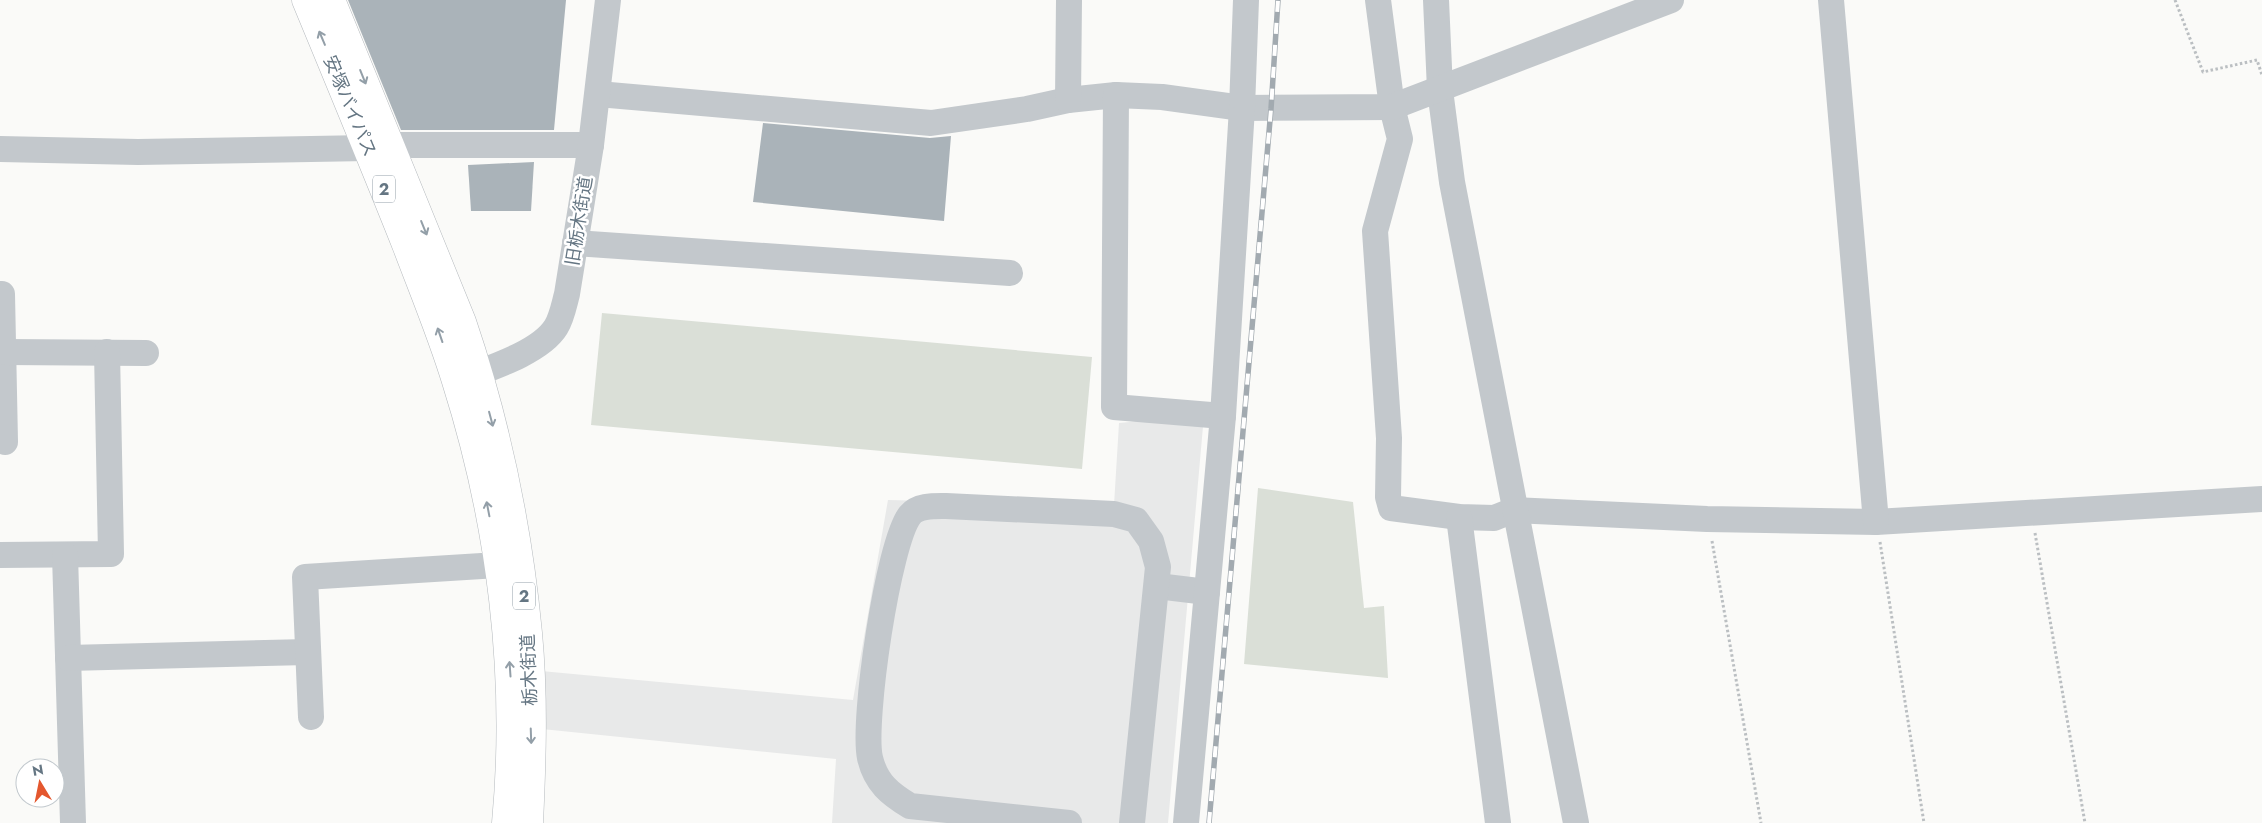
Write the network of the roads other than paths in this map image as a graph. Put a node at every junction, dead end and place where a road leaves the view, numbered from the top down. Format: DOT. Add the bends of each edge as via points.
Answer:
graph roads {
  1 [pos="306,0"];
  2 [pos="331,0"];
  3 [pos="608,0"];
  4 [pos="1069,0"];
  5 [pos="1246,0"];
  6 [pos="1378,0"];
  7 [pos="1436,0"];
  8 [pos="1671,0"];
  9 [pos="1831,0"];
  10 [pos="1440,90"];
  11 [pos="598,94"];
  12 [pos="1116,95"];
  13 [pos="1068,100"];
  14 [pos="1392,107"];
  15 [pos="1242,108"];
  16 [pos="591,145"];
  17 [pos="379,146"];
  18 [pos="0,149"];
  19 [pos="575,243"];
  20 [pos="1010,273"];
  21 [pos="0,294"];
  22 [pos="5,352"];
  23 [pos="107,352"];
  24 [pos="146,353"];
  25 [pos="468,377"];
  26 [pos="1223,416"];
  27 [pos="5,442"];
  28 [pos="2262,499"];
  29 [pos="1514,510"];
  30 [pos="1459,517"];
  31 [pos="1876,522"];
  32 [pos="0,555"];
  33 [pos="65,555"];
  34 [pos="498,565"];
  35 [pos="1157,586"];
  36 [pos="1207,592"];
  37 [pos="308,652"];
  38 [pos="68,658"];
  39 [pos="311,717"];
  40 [pos="73,823"];
  41 [pos="506,823"];
  42 [pos="529,823"];
  43 [pos="1069,823"];
  44 [pos="1132,823"];
  45 [pos="1186,823"];
  46 [pos="1498,823"];
  47 [pos="1576,823"];
  17 -- 1 [label="main road, 安塚バイパス / 2, one-way"];
  2 -- 17 [label="main road, 安塚バイパス / 2, one-way"];
  3 -- 11 [label="street, 旧栃木街道"];
  4 -- 13 [label="street"];
  5 -- 15 [label="street"];
  6 -- 14 [label="street"];
  7 -- 10 [label="street"];
  8 -- 10 [label="street"];
  9 -- 31 [label="street"];
  10 -- 14 [label="street"];
  10 -- 29 [label="street" via="1452,182"];
  11 -- 13 [label="street" via="931,124"];
  11 -- 16 [label="street, 旧栃木街道"];
  12 -- 13 [label="street"];
  12 -- 15 [label="street" via="1162,97"];
  12 -- 26 [label="street" via="1114,407"];
  14 -- 15 [label="street"];
  14 -- 30 [label="street" via="1400,139 1375,238 1389,438 1388,498 1392,508"];
  15 -- 26 [label="street"];
  16 -- 17 [label="street"];
  16 -- 19 [label="street, 旧栃木街道"];
  17 -- 18 [label="street" via="138,152"];
  17 -- 25 [label="main road, 安塚バイパス / 2" via="462,322"];
  19 -- 20 [label="street"];
  19 -- 25 [label="street, 旧栃木街道" via="567,294 556,327 531,349"];
  21 -- 22 [label="street"];
  22 -- 23 [label="street"];
  22 -- 27 [label="street"];
  23 -- 24 [label="street"];
  23 -- 33 [label="street" via="111,554"];
  34 -- 25 [label="main road, 栃木街道 / 2, one-way" via="472,438"];
  25 -- 42 [label="main road, 栃木街道 / 2, one-way" via="508,496 519,562 528,635 532,761"];
  26 -- 36 [label="street"];
  28 -- 31 [label="street"];
  29 -- 30 [label="street" via="1494,518"];
  29 -- 31 [label="street" via="1708,519"];
  29 -- 47 [label="street"];
  30 -- 46 [label="street"];
  32 -- 33 [label="street"];
  33 -- 38 [label="street"];
  34 -- 37 [label="street" via="305,577"];
  41 -- 34 [label="main road, 栃木街道 / 2, one-way" via="512,738 511,688"];
  35 -- 36 [label="street"];
  35 -- 43 [label="street" via="1158,567 1151,541 1136,520 1114,514 924,507 911,513 901,533 879,629 872,690 870,757 878,777 890,794 910,806"];
  35 -- 44 [label="street"];
  36 -- 45 [label="street"];
  37 -- 38 [label="street"];
  37 -- 39 [label="street"];
  38 -- 40 [label="street"];
}
